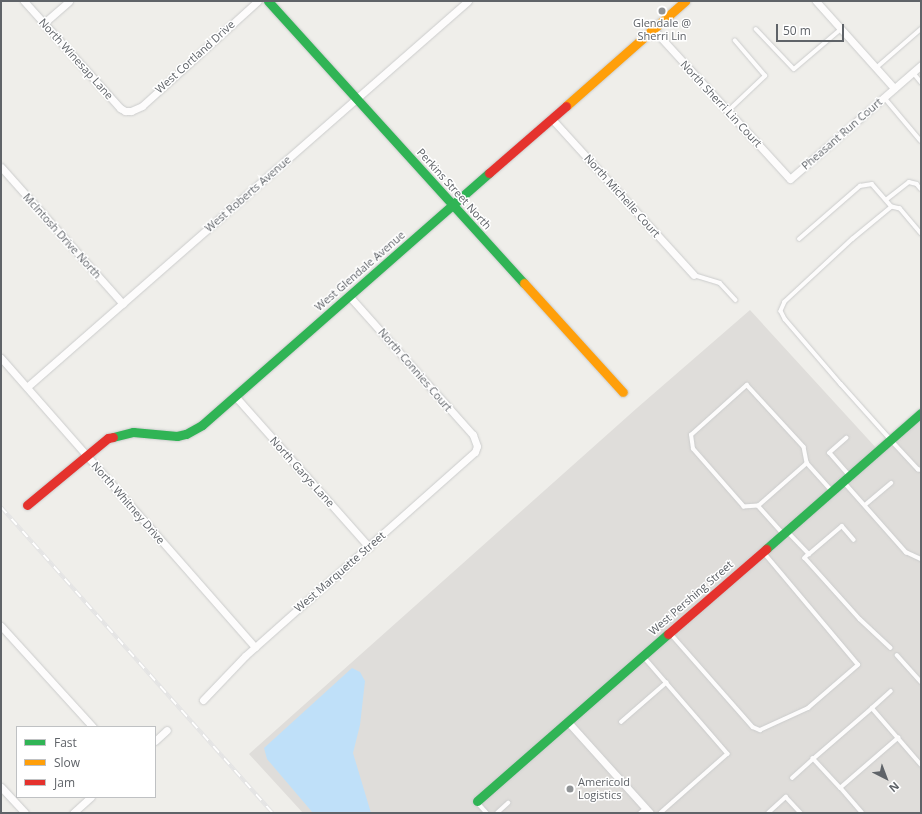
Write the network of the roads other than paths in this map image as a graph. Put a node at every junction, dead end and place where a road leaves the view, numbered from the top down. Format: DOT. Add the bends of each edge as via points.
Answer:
graph roads {
  1 [pos="24,1"];
  2 [pos="69,1"];
  3 [pos="258,1"];
  4 [pos="268,1"];
  5 [pos="468,1"];
  6 [pos="685,1"];
  7 [pos="816,1"];
  8 [pos="44,23"];
  9 [pos="921,28"];
  10 [pos="653,29"];
  11 [pos="756,29"];
  12 [pos="841,29"];
  13 [pos="735,41"];
  14 [pos="921,65"];
  15 [pos="876,68"];
  16 [pos="913,72"];
  17 [pos="921,82"];
  18 [pos="894,88"];
  19 [pos="884,97"];
  20 [pos="357,98"];
  21 [pos="728,111"];
  22 [pos="131,112"];
  23 [pos="551,118"];
  24 [pos="921,141"];
  25 [pos="1,168"];
  26 [pos="790,179"];
  27 [pos="921,189"];
  28 [pos="886,200"];
  29 [pos="453,205"];
  30 [pos="892,207"];
  31 [pos="921,234"];
  32 [pos="799,239"];
  33 [pos="694,275"];
  34 [pos="349,296"];
  35 [pos="736,300"];
  36 [pos="123,304"];
  37 [pos="1,358"];
  38 [pos="27,387"];
  39 [pos="623,392"];
  40 [pos="235,396"];
  41 [pos="921,413"];
  42 [pos="847,438"];
  43 [pos="890,440"];
  44 [pos="477,446"];
  45 [pos="86,455"];
  46 [pos="807,463"];
  47 [pos="921,470"];
  48 [pos="846,478"];
  49 [pos="891,482"];
  50 [pos="832,491"];
  51 [pos="27,505"];
  52 [pos="866,505"];
  53 [pos="758,506"];
  54 [pos="784,532"];
  55 [pos="854,540"];
  56 [pos="369,547"];
  57 [pos="762,552"];
  58 [pos="809,554"];
  59 [pos="921,559"];
  60 [pos="1,626"];
  61 [pos="670,633"];
  62 [pos="255,647"];
  63 [pos="891,648"];
  64 [pos="897,655"];
  65 [pos="643,656"];
  66 [pos="666,682"];
  67 [pos="921,682"];
  68 [pos="891,691"];
  69 [pos="203,700"];
  70 [pos="872,708"];
  71 [pos="568,722"];
  72 [pos="621,722"];
  73 [pos="92,726"];
  74 [pos="167,730"];
  75 [pos="898,738"];
  76 [pos="156,740"];
  77 [pos="813,759"];
  78 [pos="921,764"];
  79 [pos="792,778"];
  80 [pos="1,786"];
  81 [pos="840,788"];
  82 [pos="90,798"];
  83 [pos="477,801"];
  84 [pos="508,803"];
  85 [pos="645,811"];
  86 [pos="25,813"];
  87 [pos="72,813"];
  88 [pos="487,813"];
  89 [pos="497,813"];
  90 [pos="662,813"];
  91 [pos="768,813"];
  92 [pos="801,813"];
  93 [pos="862,813"];
  1 -- 8 [label="street, North Winesap Lane"];
  2 -- 8 [label="street"];
  3 -- 22 [label="street, West Cortland Drive" via="142,106"];
  4 -- 20 [label="street, Perkins Street North"];
  5 -- 20 [label="street, West Roberts Avenue"];
  6 -- 10 [label="street, West Glendale Avenue"];
  7 -- 12 [label="street"];
  8 -- 22 [label="street, North Winesap Lane" via="120,108"];
  9 -- 15 [label="lane"];
  10 -- 21 [label="street, North Sherri Lin Court"];
  10 -- 23 [label="street, West Glendale Avenue"];
  11 -- 12 [label="lane" via="794,69"];
  12 -- 15 [label="street"];
  13 -- 21 [label="lane" via="765,76"];
  14 -- 16 [label="street, Pheasant Run Court"];
  15 -- 18 [label="street"];
  16 -- 17 [label="lane"];
  16 -- 18 [label="street, Pheasant Run Court"];
  18 -- 19 [label="street, Pheasant Run Court"];
  19 -- 24 [label="lane"];
  19 -- 26 [label="street, Pheasant Run Court"];
  20 -- 29 [label="street, Perkins Street North"];
  20 -- 36 [label="street, West Roberts Avenue"];
  21 -- 26 [label="street, North Sherri Lin Court"];
  23 -- 29 [label="street, West Glendale Avenue"];
  23 -- 33 [label="street, North Michelle Court"];
  25 -- 36 [label="street, McIntosh Drive North"];
  27 -- 28 [label="lane" via="909,182"];
  28 -- 30 [label="lane"];
  28 -- 32 [label="lane" via="872,184 860,186"];
  29 -- 34 [label="street, West Glendale Avenue"];
  29 -- 39 [label="street, Perkins Street North"];
  30 -- 31 [label="lane" via="900,209"];
  30 -- 43 [label="lane" via="785,302 781,312"];
  33 -- 35 [label="lane" via="720,283"];
  34 -- 40 [label="street, West Glendale Avenue"];
  34 -- 44 [label="street, North Connies Court" via="473,435"];
  36 -- 38 [label="street, West Roberts Avenue"];
  37 -- 38 [label="street, North Whitney Drive"];
  38 -- 45 [label="street, North Whitney Drive"];
  40 -- 45 [label="street, West Glendale Avenue" via="202,425 186,434 167,437 124,433 108,438"];
  40 -- 56 [label="street, North Garys Lane"];
  41 -- 43 [label="street, West Pershing Street"];
  42 -- 48 [label="lane" via="830,452"];
  43 -- 47 [label="lane"];
  43 -- 48 [label="street, West Pershing Street"];
  44 -- 56 [label="street, West Marquette Street" via="470,458"];
  45 -- 51 [label="street, West Glendale Avenue"];
  45 -- 62 [label="street, North Whitney Drive"];
  46 -- 50 [label="lane"];
  46 -- 53 [label="lane"];
  46 -- 53 [label="lane" via="804,447 746,385 691,435 693,450 744,507"];
  48 -- 50 [label="street, West Pershing Street"];
  48 -- 52 [label="lane"];
  49 -- 52 [label="lane"];
  50 -- 54 [label="street, West Pershing Street"];
  52 -- 59 [label="lane" via="906,552"];
  53 -- 54 [label="lane"];
  54 -- 57 [label="street, West Pershing Street"];
  54 -- 58 [label="lane"];
  55 -- 58 [label="lane" via="842,526"];
  56 -- 62 [label="street, West Marquette Street"];
  57 -- 61 [label="street, West Pershing Street"];
  57 -- 61 [label="lane" via="858,665 808,708 760,730 753,727"];
  58 -- 63 [label="lane" via="805,558 860,619"];
  60 -- 73 [label="street"];
  61 -- 65 [label="street, West Pershing Street"];
  62 -- 69 [label="street, West Marquette Street"];
  64 -- 67 [label="lane"];
  65 -- 66 [label="lane"];
  65 -- 71 [label="street, West Pershing Street"];
  66 -- 72 [label="lane"];
  66 -- 90 [label="lane" via="728,754"];
  68 -- 70 [label="lane"];
  70 -- 75 [label="lane"];
  70 -- 77 [label="lane"];
  71 -- 83 [label="street, West Pershing Street"];
  71 -- 85 [label="street"];
  74 -- 76 [label="street"];
  75 -- 78 [label="lane"];
  75 -- 81 [label="lane"];
  77 -- 79 [label="lane"];
  77 -- 81 [label="lane"];
  80 -- 86 [label="street"];
  81 -- 93 [label="lane"];
  82 -- 87 [label="street"];
  83 -- 88 [label="lane"];
  84 -- 89 [label="lane"];
  91 -- 92 [label="lane" via="786,797"];
}
